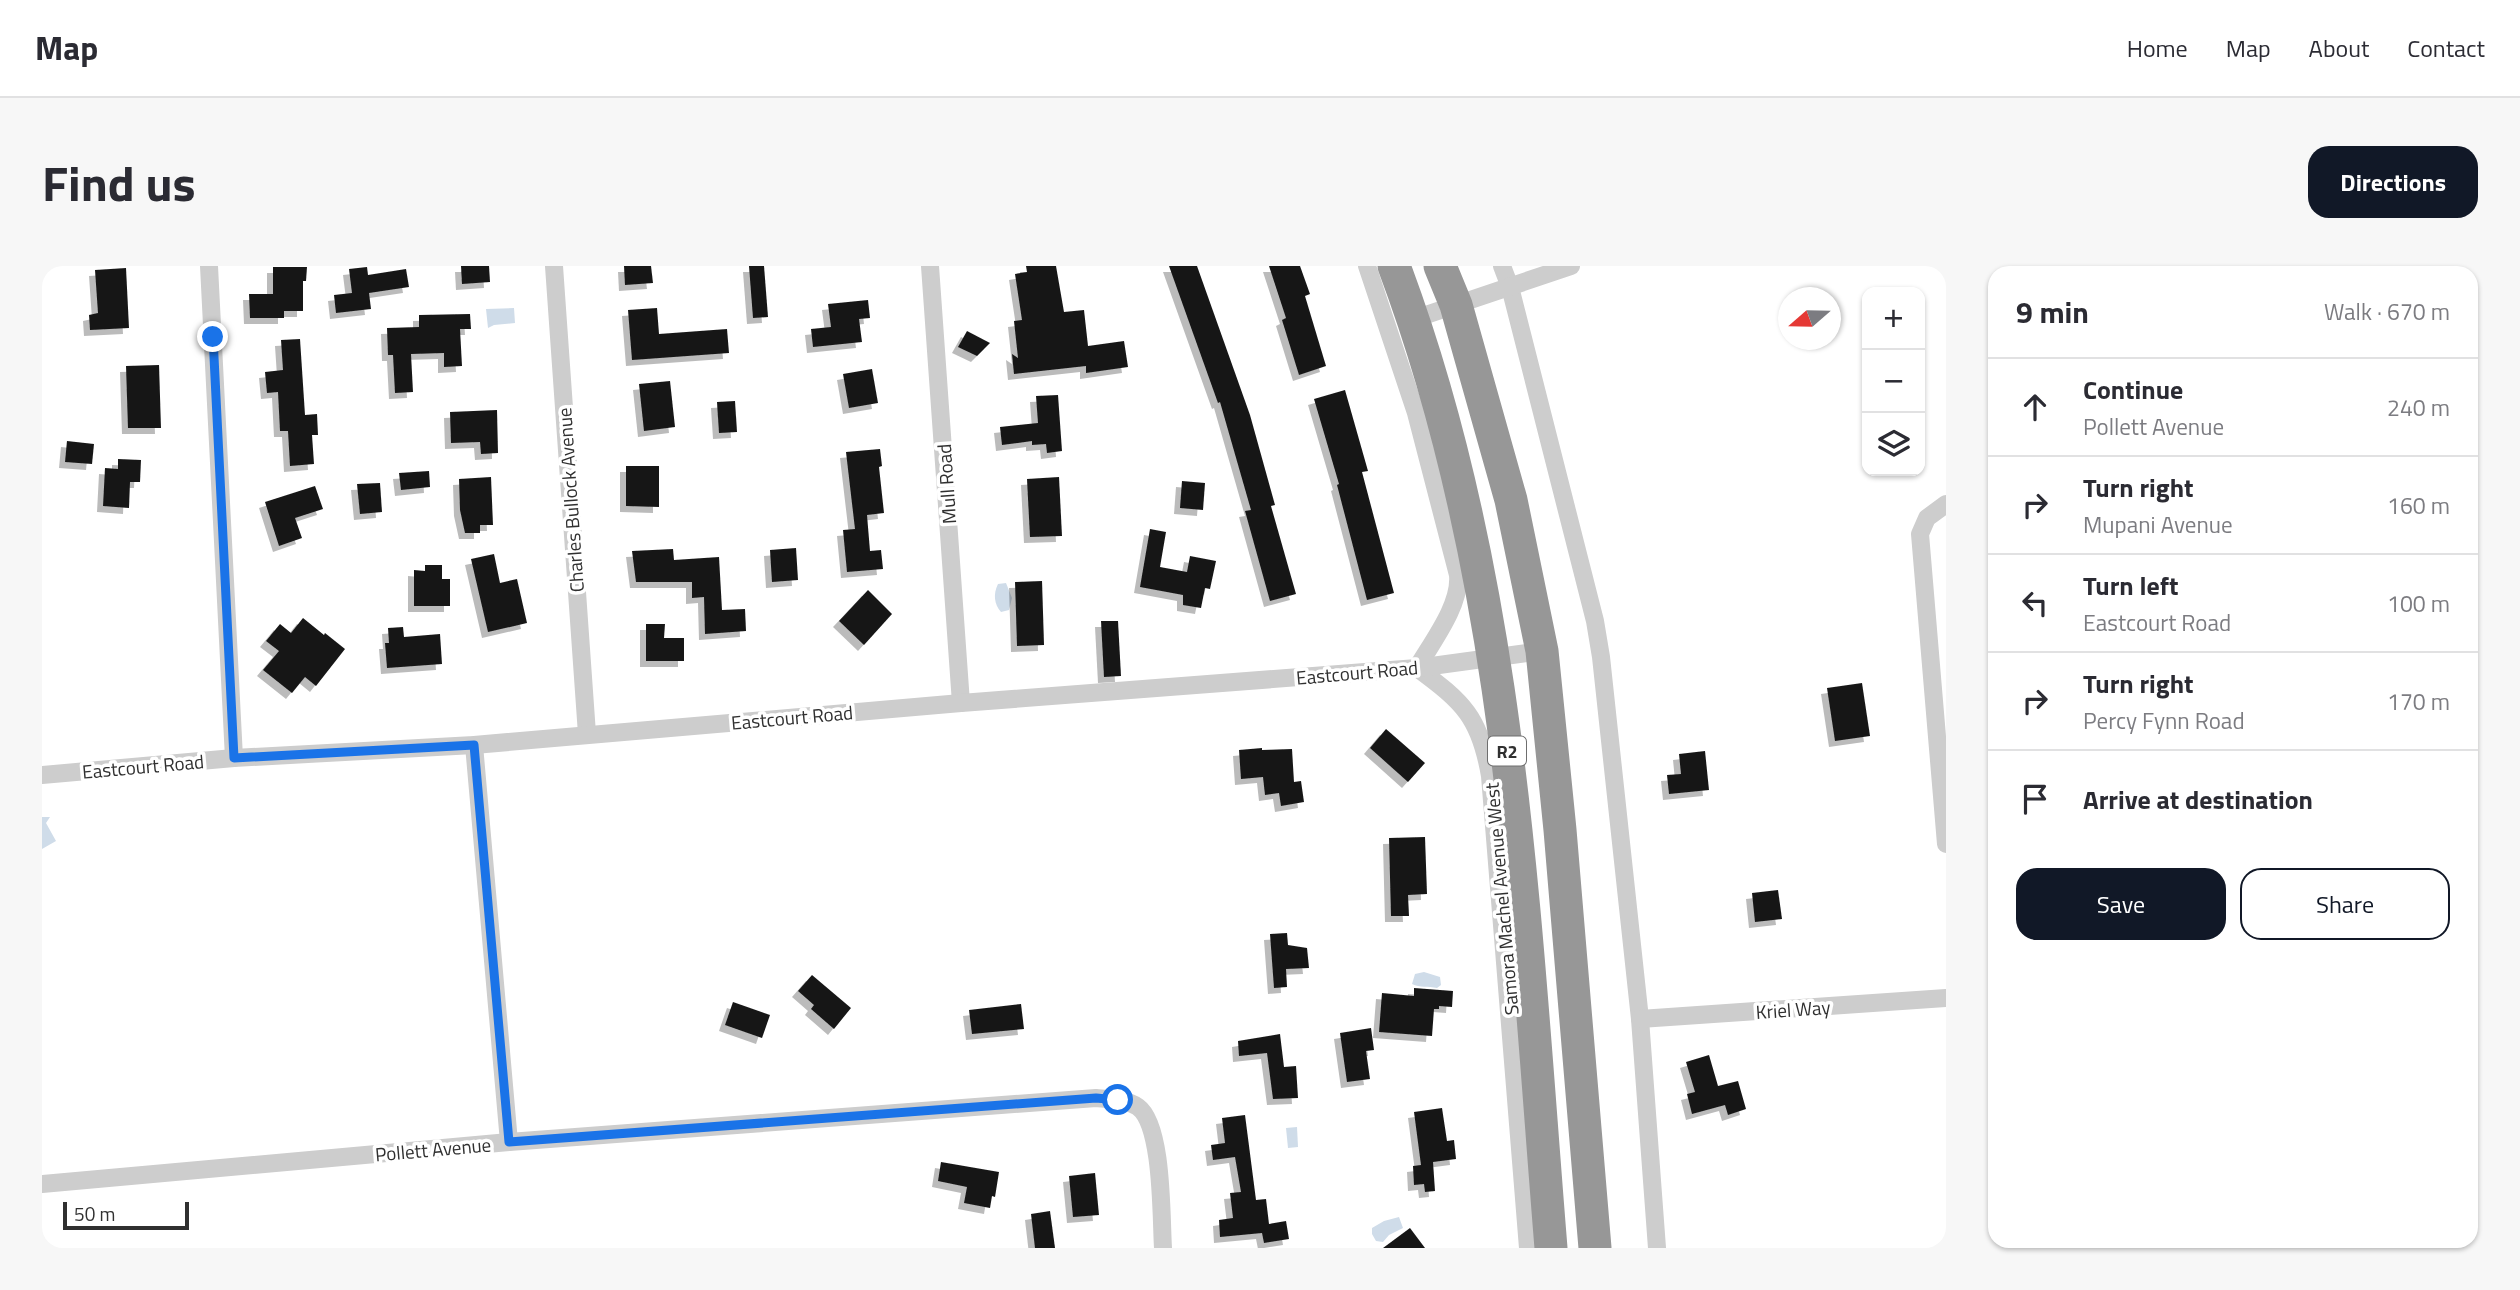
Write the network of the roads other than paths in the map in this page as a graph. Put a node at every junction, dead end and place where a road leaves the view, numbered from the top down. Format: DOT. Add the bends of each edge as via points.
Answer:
graph roads {
  1 [pos="209,266"];
  2 [pos="554,266"];
  3 [pos="930,266"];
  4 [pos="1367,266"];
  5 [pos="1394,266"];
  6 [pos="1440,266"];
  7 [pos="1502,266"];
  8 [pos="1571,266"];
  9 [pos="1510,286"];
  10 [pos="1456,305"];
  11 [pos="1414,318"];
  12 [pos="1946,504"];
  13 [pos="1542,652"];
  14 [pos="1495,657"];
  15 [pos="1417,668"];
  16 [pos="961,703"];
  17 [pos="587,734"];
  18 [pos="474,745"];
  19 [pos="234,758"];
  20 [pos="42,775"];
  21 [pos="1946,844"];
  22 [pos="1946,998"];
  23 [pos="1640,1019"];
  24 [pos="509,1142"];
  25 [pos="42,1184"];
  26 [pos="1163,1248"];
  27 [pos="1528,1248"];
  28 [pos="1550,1248"];
  29 [pos="1595,1248"];
  30 [pos="1657,1248"];
  1 -- 19 [label="street"];
  2 -- 17 [label="street, Charles Bullock Avenue"];
  3 -- 16 [label="street, Mull Road"];
  4 -- 15 [label="street" via="1419,424 1459,586 1455,602"];
  5 -- 11 [label="highway, Samora Machel Avenue West / R2"];
  6 -- 10 [label="highway, R2"];
  7 -- 9 [label="street"];
  8 -- 9 [label="street"];
  9 -- 10 [label="street"];
  9 -- 23 [label="street" via="1598,638"];
  10 -- 11 [label="street"];
  10 -- 13 [label="highway, R2" via="1511,500"];
  11 -- 14 [label="highway, Samora Machel Avenue West / R2" via="1464,503"];
  12 -- 21 [label="street" via="1927,518 1920,534"];
  13 -- 14 [label="street, Eastcourt Road"];
  13 -- 29 [label="highway, R2"];
  14 -- 15 [label="street, Eastcourt Road"];
  14 -- 28 [label="highway, Samora Machel Avenue West / R2" via="1521,892"];
  15 -- 16 [label="street, Eastcourt Road"];
  15 -- 27 [label="street, Samora Machel Avenue West" via="1468,711 1486,751"];
  16 -- 17 [label="street, Eastcourt Road"];
  17 -- 18 [label="street, Eastcourt Road"];
  18 -- 19 [label="street, Eastcourt Road"];
  18 -- 24 [label="street"];
  19 -- 20 [label="street, Eastcourt Road"];
  22 -- 23 [label="street, Kriel Way"];
  23 -- 30 [label="street"];
  24 -- 25 [label="street, Pollett Avenue"];
  24 -- 26 [label="street, Pollett Avenue" via="1118,1100 1138,1107 1153,1130"];
}
